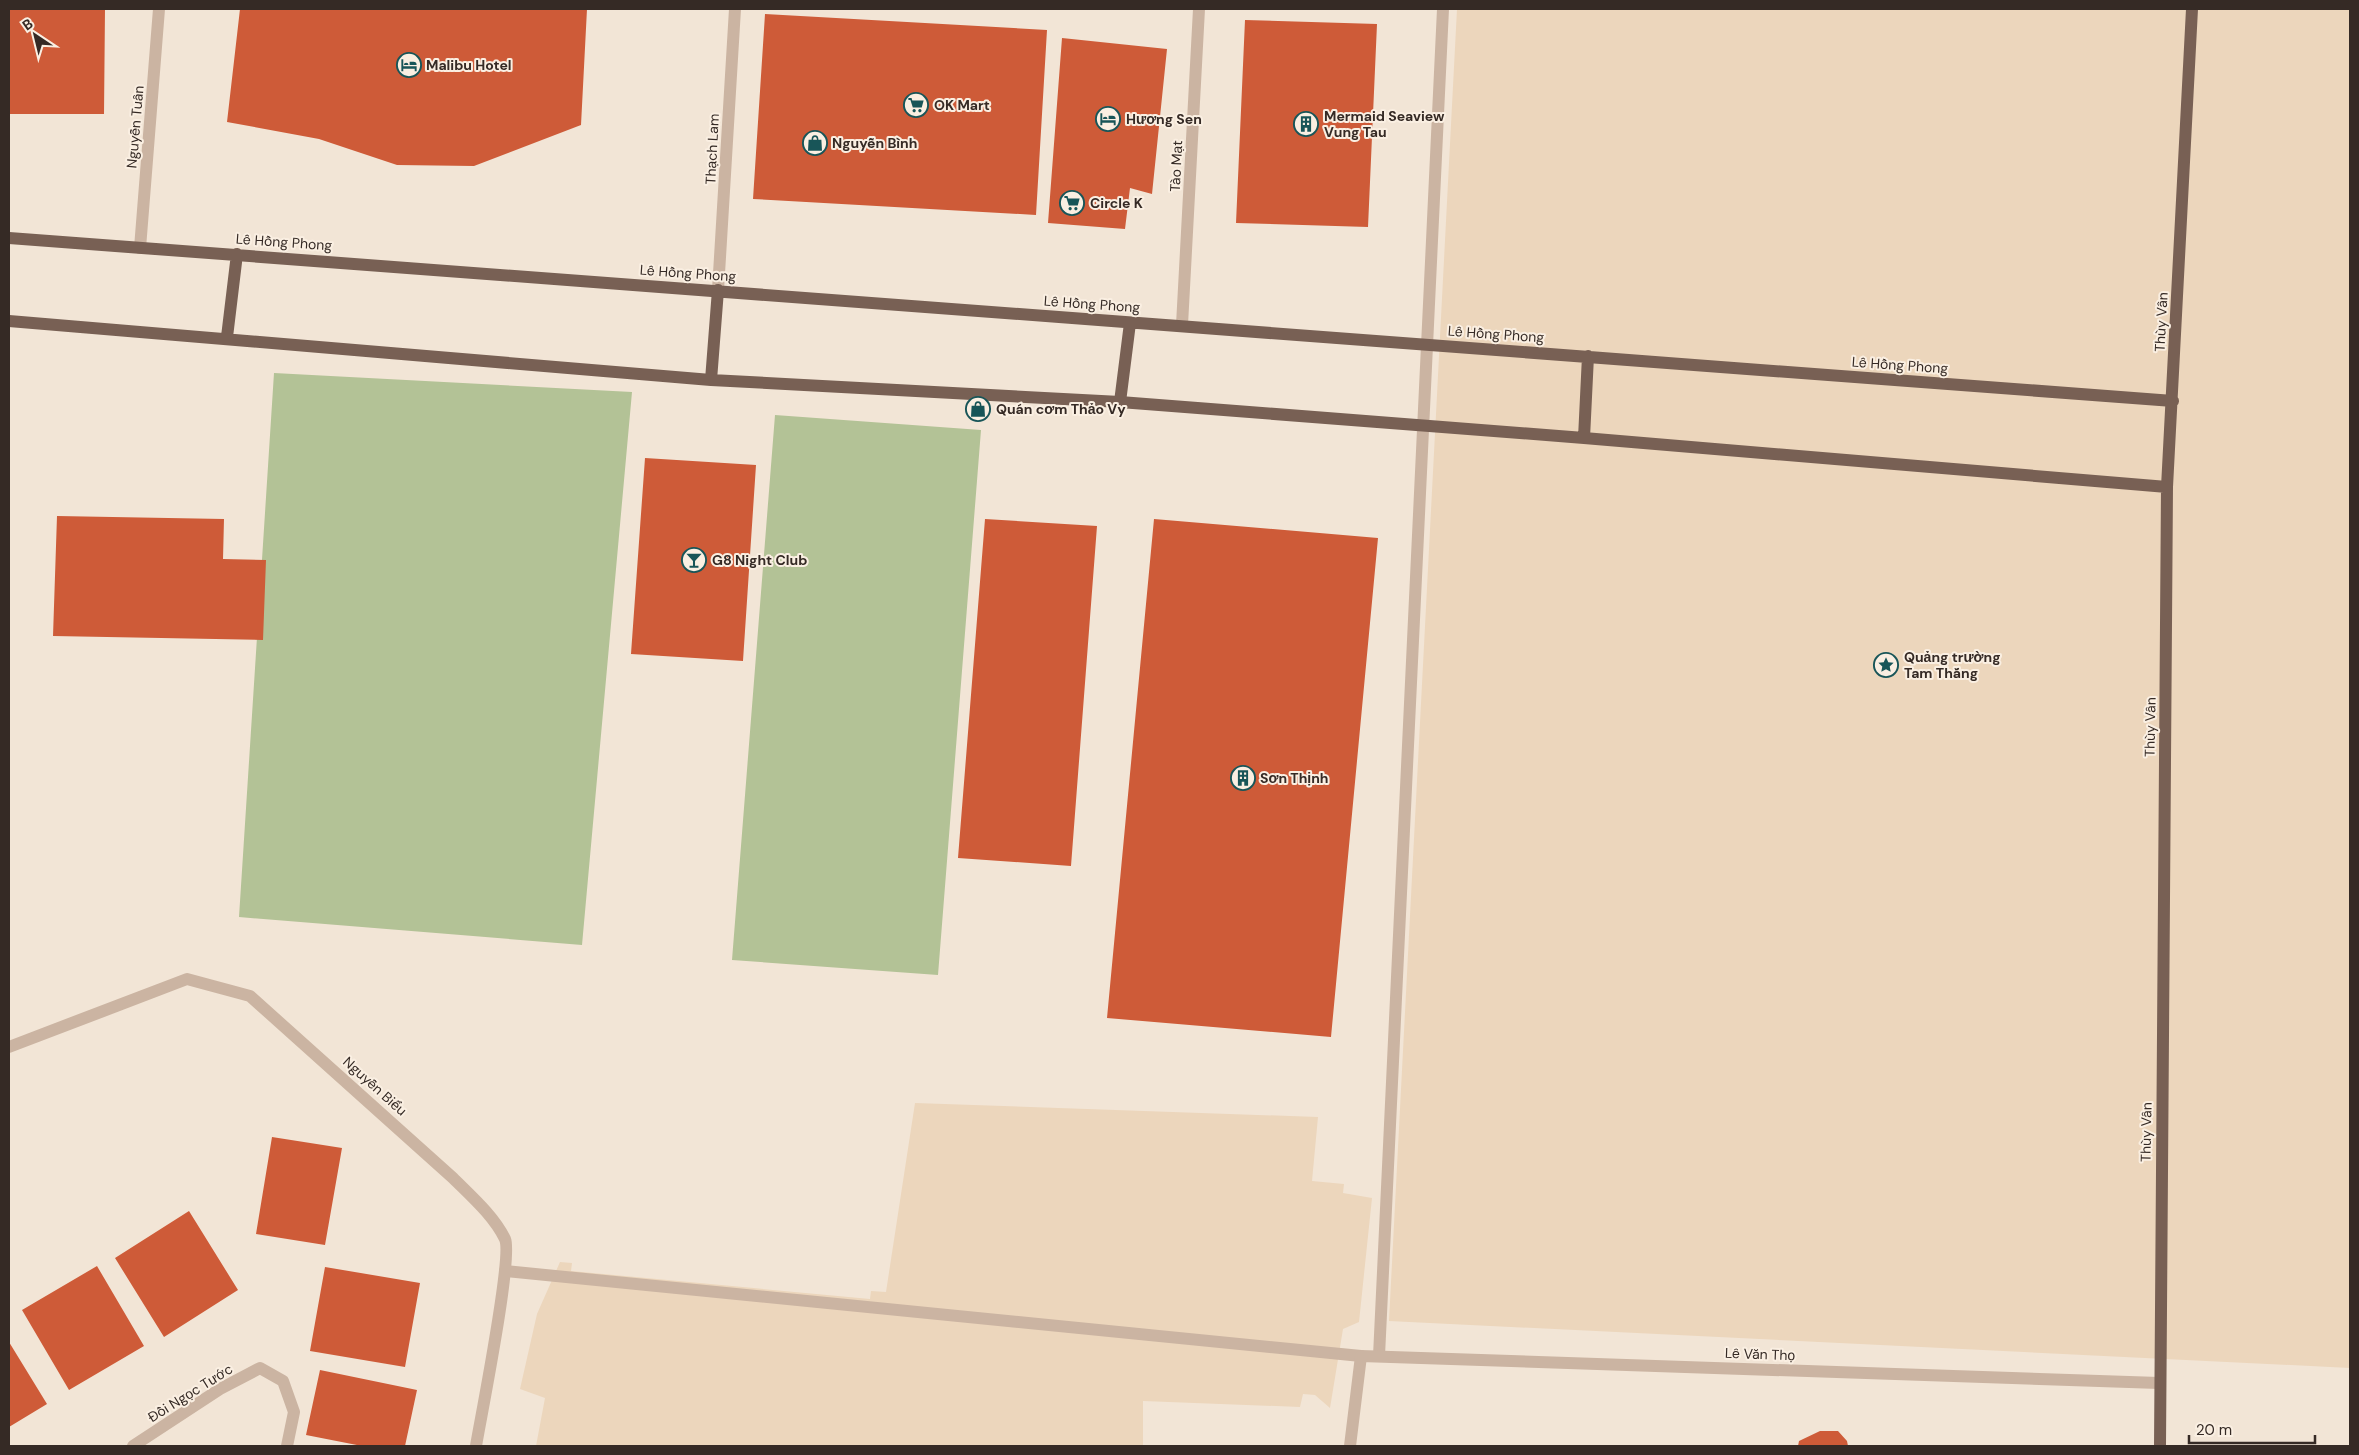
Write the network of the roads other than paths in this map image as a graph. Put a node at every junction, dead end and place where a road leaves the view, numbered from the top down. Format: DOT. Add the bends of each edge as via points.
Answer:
graph roads {
  1 [pos="160,9"];
  2 [pos="735,9"];
  3 [pos="1199,9"];
  4 [pos="1443,9"];
  5 [pos="2192,9"];
  6 [pos="9,238"];
  7 [pos="140,248"];
  8 [pos="237,254"];
  9 [pos="718,290"];
  10 [pos="9,321"];
  11 [pos="1130,323"];
  12 [pos="1182,325"];
  13 [pos="227,338"];
  14 [pos="1427,344"];
  15 [pos="1588,356"];
  16 [pos="711,380"];
  17 [pos="2173,401"];
  18 [pos="1120,402"];
  19 [pos="1423,426"];
  20 [pos="1584,438"];
  21 [pos="2167,488"];
  22 [pos="9,1047"];
  23 [pos="505,1271"];
  24 [pos="1361,1356"];
  25 [pos="1379,1356"];
  26 [pos="2159,1383"];
  27 [pos="134,1446"];
  28 [pos="287,1446"];
  29 [pos="476,1446"];
  30 [pos="1350,1446"];
  31 [pos="2160,1446"];
  1 -- 7 [label="street, Nguyễn Tuân"];
  2 -- 9 [label="street, Thạch Lam"];
  3 -- 12 [label="street, Tào Mạt"];
  4 -- 14 [label="street"];
  5 -- 17 [label="main road, Thùy Vân"];
  6 -- 7 [label="main road, Lê Hồng Phong"];
  7 -- 8 [label="main road, Lê Hồng Phong"];
  8 -- 9 [label="main road, Lê Hồng Phong"];
  8 -- 13 [label="main road"];
  9 -- 11 [label="main road, Lê Hồng Phong"];
  9 -- 16 [label="main road"];
  10 -- 13 [label="main road"];
  11 -- 12 [label="main road, Lê Hồng Phong"];
  11 -- 18 [label="main road"];
  12 -- 14 [label="main road, Lê Hồng Phong"];
  13 -- 16 [label="main road"];
  14 -- 15 [label="main road, Lê Hồng Phong"];
  14 -- 19 [label="street"];
  15 -- 17 [label="main road, Lê Hồng Phong"];
  15 -- 20 [label="main road"];
  16 -- 18 [label="main road"];
  17 -- 21 [label="main road, Thùy Vân"];
  18 -- 19 [label="main road"];
  19 -- 20 [label="main road"];
  19 -- 25 [label="street"];
  20 -- 21 [label="main road"];
  21 -- 26 [label="main road, Thùy Vân"];
  22 -- 23 [label="street, Nguyễn Biểu" via="187,979 250,996 364,1096 484,1209 506,1240"];
  23 -- 24 [label="street, Lê Văn Thọ"];
  23 -- 29 [label="street, Nguyễn Biểu"];
  24 -- 25 [label="street, Lê Văn Thọ"];
  24 -- 30 [label="street"];
  25 -- 26 [label="street, Lê Văn Thọ"];
  26 -- 31 [label="main road, Thùy Vân"];
  27 -- 28 [label="street, Đồi Ngọc Tước" via="220,1389 260,1368 283,1381 294,1412"];
}
